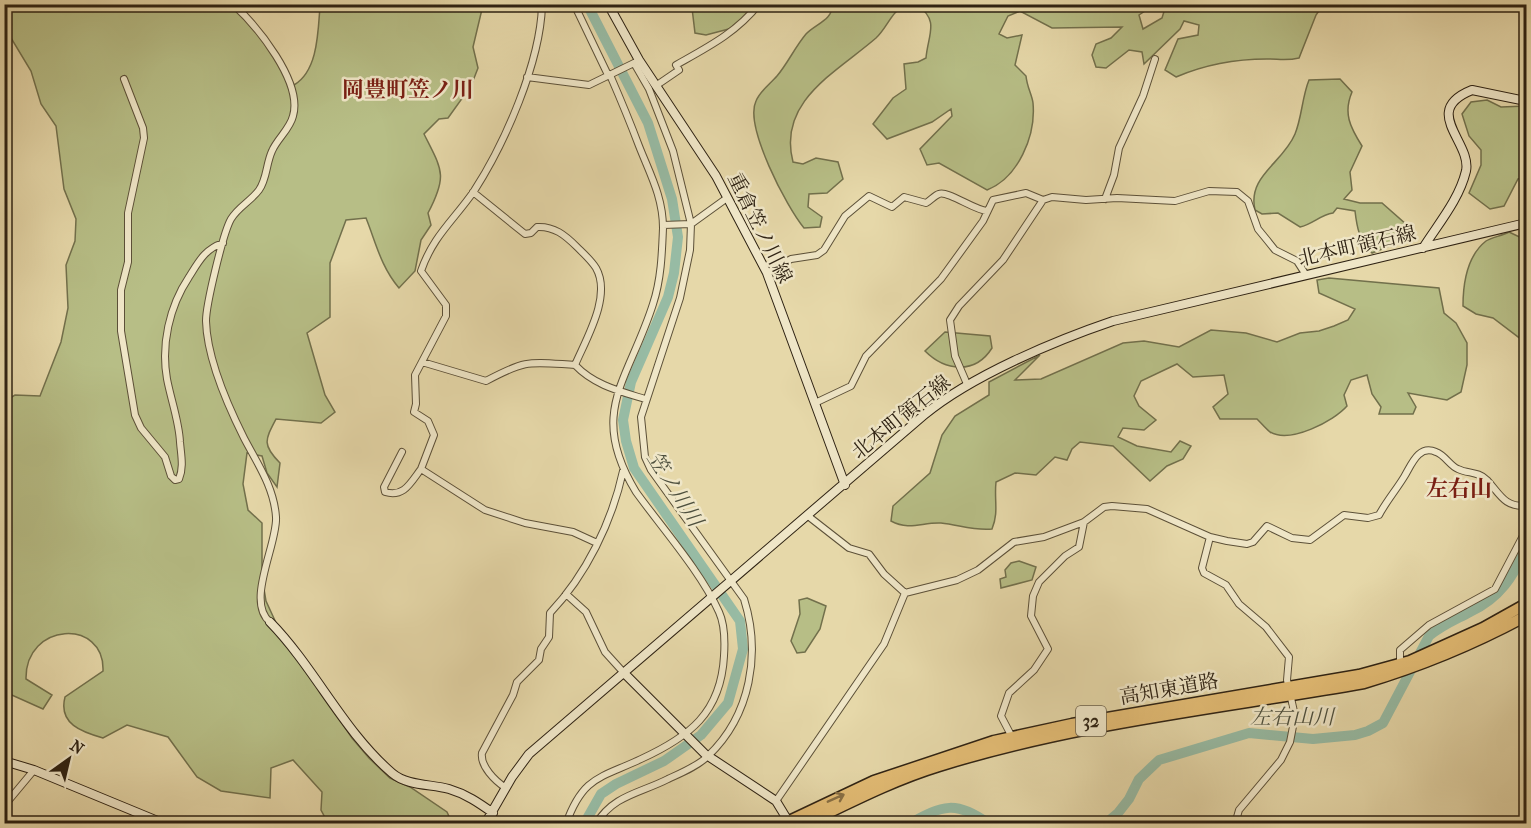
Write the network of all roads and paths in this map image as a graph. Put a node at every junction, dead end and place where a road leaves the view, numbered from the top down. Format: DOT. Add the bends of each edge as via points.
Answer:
graph roads {
  1 [pos="233,4"];
  2 [pos="531,4"];
  3 [pos="574,4"];
  4 [pos="608,4"];
  5 [pos="759,4"];
  6 [pos="1155,59"];
  7 [pos="634,62"];
  8 [pos="610,74"];
  9 [pos="527,77"];
  10 [pos="124,79"];
  11 [pos="657,85"];
  12 [pos="1527,101"];
  13 [pos="473,192"];
  14 [pos="727,198"];
  15 [pos="1105,199"];
  16 [pos="1043,200"];
  17 [pos="987,211"];
  18 [pos="1527,223"];
  19 [pos="690,224"];
  20 [pos="664,225"];
  21 [pos="223,243"];
  22 [pos="1423,248"];
  23 [pos="767,273"];
  24 [pos="1306,275"];
  25 [pos="422,362"];
  26 [pos="575,365"];
  27 [pos="967,384"];
  28 [pos="620,391"];
  29 [pos="643,399"];
  30 [pos="815,403"];
  31 [pos="402,452"];
  32 [pos="421,469"];
  33 [pos="623,471"];
  34 [pos="844,485"];
  35 [pos="1527,506"];
  36 [pos="808,516"];
  37 [pos="1084,522"];
  38 [pos="1527,530"];
  39 [pos="1210,537"];
  40 [pos="597,543"];
  41 [pos="731,581"];
  42 [pos="905,593"];
  43 [pos="566,594"];
  44 [pos="712,598"];
  45 [pos="1527,604"];
  46 [pos="1527,616"];
  47 [pos="270,622"];
  48 [pos="1404,667"];
  49 [pos="624,673"];
  50 [pos="1290,691"];
  51 [pos="685,735"];
  52 [pos="1012,737"];
  53 [pos="706,755"];
  54 [pos="4,761"];
  55 [pos="34,770"];
  56 [pos="506,788"];
  57 [pos="776,801"];
  58 [pos="4,806"];
  59 [pos="493,813"];
  60 [pos="788,823"];
  61 [pos="165,824"];
  62 [pos="485,824"];
  63 [pos="566,824"];
  64 [pos="596,824"];
  65 [pos="805,824"];
  66 [pos="1235,824"];
  1 -- 21 [label="street" via="276,58 290,81 295,104 293,119 272,150 259,191 232,217"];
  2 -- 9 [label="street" via="543,6 542,28"];
  3 -- 8 [label="street"];
  4 -- 7 [label="main road, 重倉笠ノ川線"];
  5 -- 11 [label="street" via="728,37 676,65 679,70"];
  6 -- 15 [label="street" via="1119,148"];
  7 -- 8 [label="street"];
  7 -- 11 [label="main road, 重倉笠ノ川線"];
  7 -- 19 [label="street" via="674,151"];
  8 -- 9 [label="street" via="589,85"];
  8 -- 20 [label="street" via="658,188"];
  9 -- 13 [label="street" via="503,138"];
  10 -- 21 [label="street" via="144,138 128,213 121,331 135,415 165,457 175,480 179,479 182,465 180,432 166,371 166,337 185,282 204,253"];
  11 -- 14 [label="main road, 重倉笠ノ川線"];
  12 -- 22 [label="main road" via="1472,90 1455,100 1449,117 1453,134 1466,155 1465,172 1454,200"];
  13 -- 25 [label="street" via="438,234 421,271 446,305 446,316"];
  13 -- 26 [label="street" via="525,234 537,227 558,231 595,266 601,283 600,298"];
  14 -- 19 [label="street"];
  14 -- 23 [label="main road, 重倉笠ノ川線"];
  15 -- 16 [label="street"];
  15 -- 24 [label="street" via="1175,201 1209,191 1237,192 1248,201 1258,229 1275,250 1297,261"];
  16 -- 17 [label="street" via="1016,194 993,200"];
  16 -- 27 [label="street" via="1004,260 950,320 955,356"];
  17 -- 23 [label="street" via="939,193 927,203 904,196 892,207 869,196 844,216 824,250 791,259"];
  17 -- 30 [label="street" via="941,279 866,356 851,386"];
  18 -- 22 [label="main road, 北本町領石線"];
  19 -- 20 [label="street"];
  19 -- 29 [label="street" via="690,250 680,298"];
  20 -- 28 [label="street" via="661,270 652,305"];
  21 -- 47 [label="street" via="208,305 208,335 226,396 271,493 276,518 262,590 264,615"];
  22 -- 24 [label="main road, 北本町領石線"];
  23 -- 30 [label="main road, 重倉笠ノ川線"];
  24 -- 27 [label="main road, 北本町領石線" via="1113,321"];
  25 -- 26 [label="street" via="486,381 501,371 531,362"];
  25 -- 32 [label="street" via="414,381 414,412 433,427 434,435"];
  26 -- 28 [label="street" via="594,381"];
  27 -- 34 [label="main road, 北本町領石線" via="924,415"];
  28 -- 29 [label="street"];
  28 -- 33 [label="street" via="613,432"];
  29 -- 41 [label="street" via="641,435 648,463"];
  30 -- 34 [label="main road, 重倉笠ノ川線"];
  31 -- 32 [label="street" via="383,491 391,494 409,489"];
  32 -- 40 [label="street" via="485,510 573,532"];
  33 -- 40 [label="street" via="613,512"];
  33 -- 44 [label="street"];
  34 -- 36 [label="main road, 北本町領石線"];
  35 -- 39 [label="street" via="1510,504 1500,498 1486,479 1457,469 1429,451 1413,460 1379,515 1373,518 1344,514 1304,541 1267,526 1247,544"];
  36 -- 41 [label="main road, 北本町領石線"];
  36 -- 42 [label="street" via="849,548 869,554"];
  37 -- 39 [label="street" via="1104,507 1147,509"];
  37 -- 42 [label="street" via="1044,537 1014,542 968,576"];
  37 -- 52 [label="street" via="1079,547 1039,582 1032,596 1031,616 1048,649 1034,670 1009,693 1001,716"];
  38 -- 48 [label="street" via="1495,589 1429,625 1400,650"];
  39 -- 50 [label="street" via="1204,573 1226,585 1239,604 1286,651"];
  40 -- 43 [label="street"];
  41 -- 44 [label="main road, 北本町領石線"];
  41 -- 53 [label="street" via="744,599 750,619 753,664 738,712"];
  42 -- 57 [label="street" via="884,644"];
  43 -- 49 [label="street" via="586,612 605,652"];
  43 -- 56 [label="street" via="550,613 549,637 539,660 517,682 482,753 485,766 496,782"];
  44 -- 49 [label="main road, 北本町領石線"];
  44 -- 51 [label="street" via="724,630 720,687 705,715"];
  45 -- 48 [label="highway, 高知東道路 / 32"];
  46 -- 48 [label="highway, 高知東道路 / 32" via="1424,664"];
  47 -- 59 [label="main road" via="295,647 351,725 393,774 463,794"];
  48 -- 50 [label="highway, 高知東道路 / 32"];
  49 -- 51 [label="main road"];
  49 -- 56 [label="main road, 北本町領石線" via="529,754"];
  50 -- 52 [label="highway, 高知東道路 / 32"];
  50 -- 65 [label="highway, 高知東道路 / 32" via="999,749 937,767"];
  50 -- 66 [label="street" via="1294,716 1290,742 1281,760 1239,810"];
  51 -- 53 [label="main road"];
  51 -- 63 [label="street" via="595,778 575,802"];
  60 -- 52 [label="highway, 高知東道路 / 32, one-way" via="874,781"];
  53 -- 57 [label="main road"];
  53 -- 64 [label="street" via="666,780 617,801 601,814"];
  54 -- 55 [label="main road"];
  55 -- 58 [label="street"];
  55 -- 61 [label="main road"];
  56 -- 59 [label="main road, 北本町領石線"];
  57 -- 60 [label="main road"];
  59 -- 62 [label="main road, 北本町領石線"];
}
